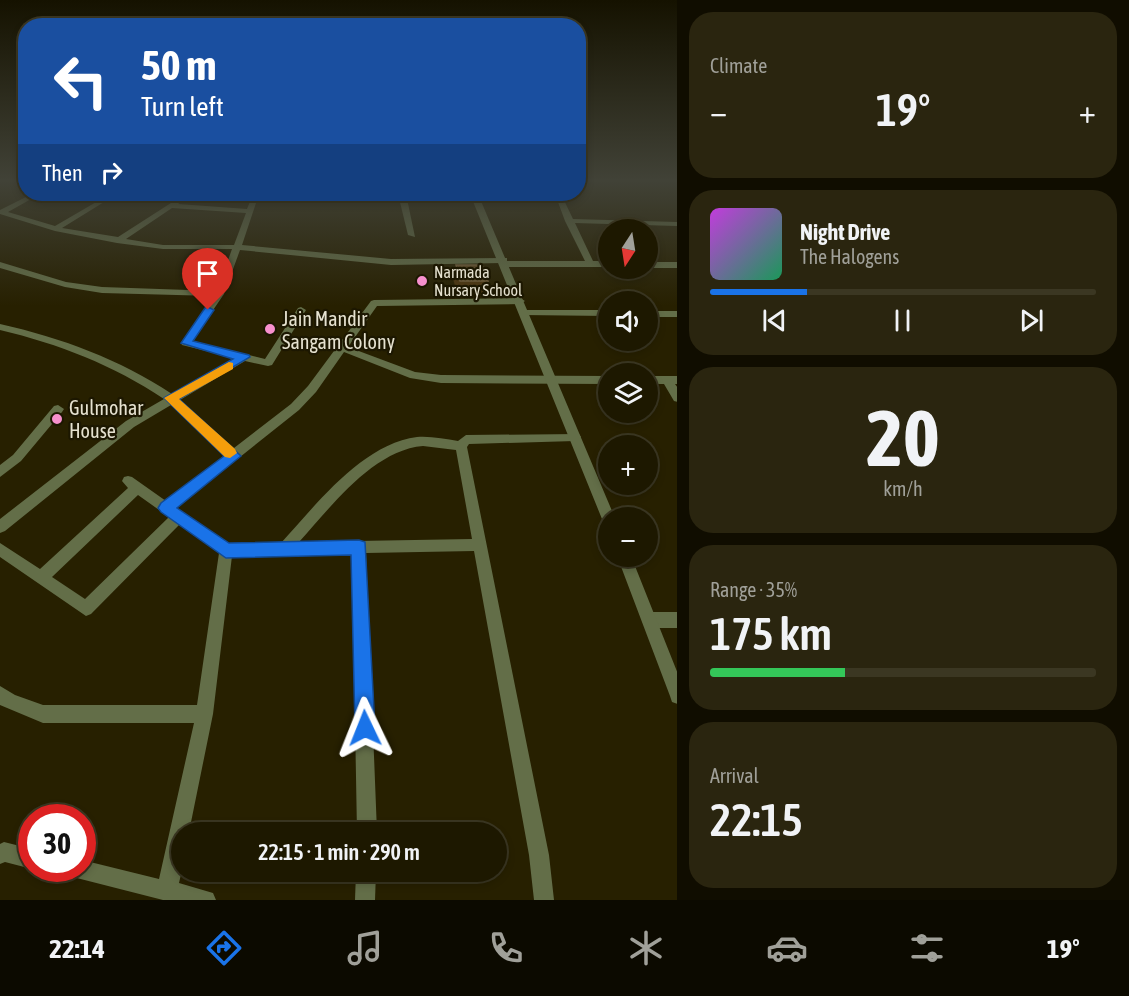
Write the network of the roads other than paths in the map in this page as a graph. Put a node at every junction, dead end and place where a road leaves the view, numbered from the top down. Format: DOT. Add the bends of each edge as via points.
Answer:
graph roads {
  1 [pos="33,222"];
  2 [pos="67,222"];
  3 [pos="146,222"];
  4 [pos="246,222"];
  5 [pos="409,222"];
  6 [pos="487,222"];
  7 [pos="569,222"];
  8 [pos="605,222"];
  9 [pos="677,224"];
  10 [pos="55,229"];
  11 [pos="412,235"];
  12 [pos="117,241"];
  13 [pos="237,247"];
  14 [pos="505,262"];
  15 [pos="590,264"];
  16 [pos="598,264"];
  17 [pos="0,265"];
  18 [pos="658,265"];
  19 [pos="677,265"];
  20 [pos="220,294"];
  21 [pos="520,301"];
  22 [pos="301,310"];
  23 [pos="525,313"];
  24 [pos="598,313"];
  25 [pos="658,314"];
  26 [pos="677,314"];
  27 [pos="0,327"];
  28 [pos="342,348"];
  29 [pos="244,357"];
  30 [pos="551,380"];
  31 [pos="598,380"];
  32 [pos="672,380"];
  33 [pos="677,395"];
  34 [pos="170,398"];
  35 [pos="58,408"];
  36 [pos="575,437"];
  37 [pos="461,446"];
  38 [pos="234,456"];
  39 [pos="0,472"];
  40 [pos="604,507"];
  41 [pos="166,508"];
  42 [pos="178,517"];
  43 [pos="0,527"];
  44 [pos="480,545"];
  45 [pos="359,548"];
  46 [pos="0,549"];
  47 [pos="284,549"];
  48 [pos="226,550"];
  49 [pos="629,567"];
  50 [pos="42,577"];
  51 [pos="651,620"];
  52 [pos="677,620"];
  53 [pos="677,693"];
  54 [pos="0,694"];
  55 [pos="204,714"];
  56 [pos="367,822"];
  57 [pos="0,854"];
  58 [pos="18,856"];
  59 [pos="96,874"];
  60 [pos="366,882"];
  61 [pos="167,891"];
  62 [pos="206,900"];
  63 [pos="365,900"];
  64 [pos="544,900"];
  1 -- 10 [label="street"];
  2 -- 10 [label="street"];
  3 -- 12 [label="street"];
  4 -- 13 [label="street"];
  5 -- 11 [label="street"];
  6 -- 14 [label="street"];
  7 -- 15 [label="street"];
  8 -- 9 [label="street"];
  10 -- 12 [label="street"];
  12 -- 13 [label="street" via="164,247"];
  13 -- 14 [label="street" via="391,262"];
  13 -- 20 [label="street"];
  14 -- 15 [label="street"];
  14 -- 21 [label="street"];
  15 -- 16 [label="street"];
  17 -- 20 [label="street" via="102,290"];
  18 -- 19 [label="street"];
  20 -- 29 [label="street" via="186,343"];
  21 -- 23 [label="street"];
  21 -- 28 [label="street" via="374,303"];
  22 -- 29 [label="street" via="268,363"];
  23 -- 24 [label="street"];
  23 -- 30 [label="street"];
  25 -- 26 [label="street"];
  27 -- 34 [label="street" via="40,335 117,364"];
  28 -- 30 [label="street" via="414,375 441,379"];
  28 -- 38 [label="street" via="296,407"];
  29 -- 34 [label="street"];
  30 -- 31 [label="street"];
  30 -- 36 [label="street"];
  32 -- 33 [label="street"];
  34 -- 38 [label="street"];
  34 -- 43 [label="street" via="105,441"];
  35 -- 39 [label="street" via="17,458"];
  36 -- 37 [label="street" via="466,440"];
  36 -- 40 [label="street"];
  37 -- 44 [label="street"];
  37 -- 47 [label="street" via="410,442 372,459"];
  38 -- 41 [label="street"];
  41 -- 42 [label="street"];
  41 -- 50 [label="street" via="133,484"];
  42 -- 48 [label="street"];
  42 -- 50 [label="street" via="86,609"];
  44 -- 45 [label="street"];
  44 -- 64 [label="street" via="539,855"];
  45 -- 47 [label="street"];
  45 -- 56 [label="street"];
  46 -- 50 [label="street"];
  47 -- 48 [label="street"];
  48 -- 55 [label="street"];
  49 -- 51 [label="street"];
  51 -- 52 [label="street"];
  51 -- 53 [label="street"];
  54 -- 55 [label="street" via="10,702 43,714"];
  55 -- 61 [label="street"];
  57 -- 58 [label="street"];
  59 -- 61 [label="street"];
  60 -- 63 [label="street"];
  61 -- 62 [label="street"];
}
